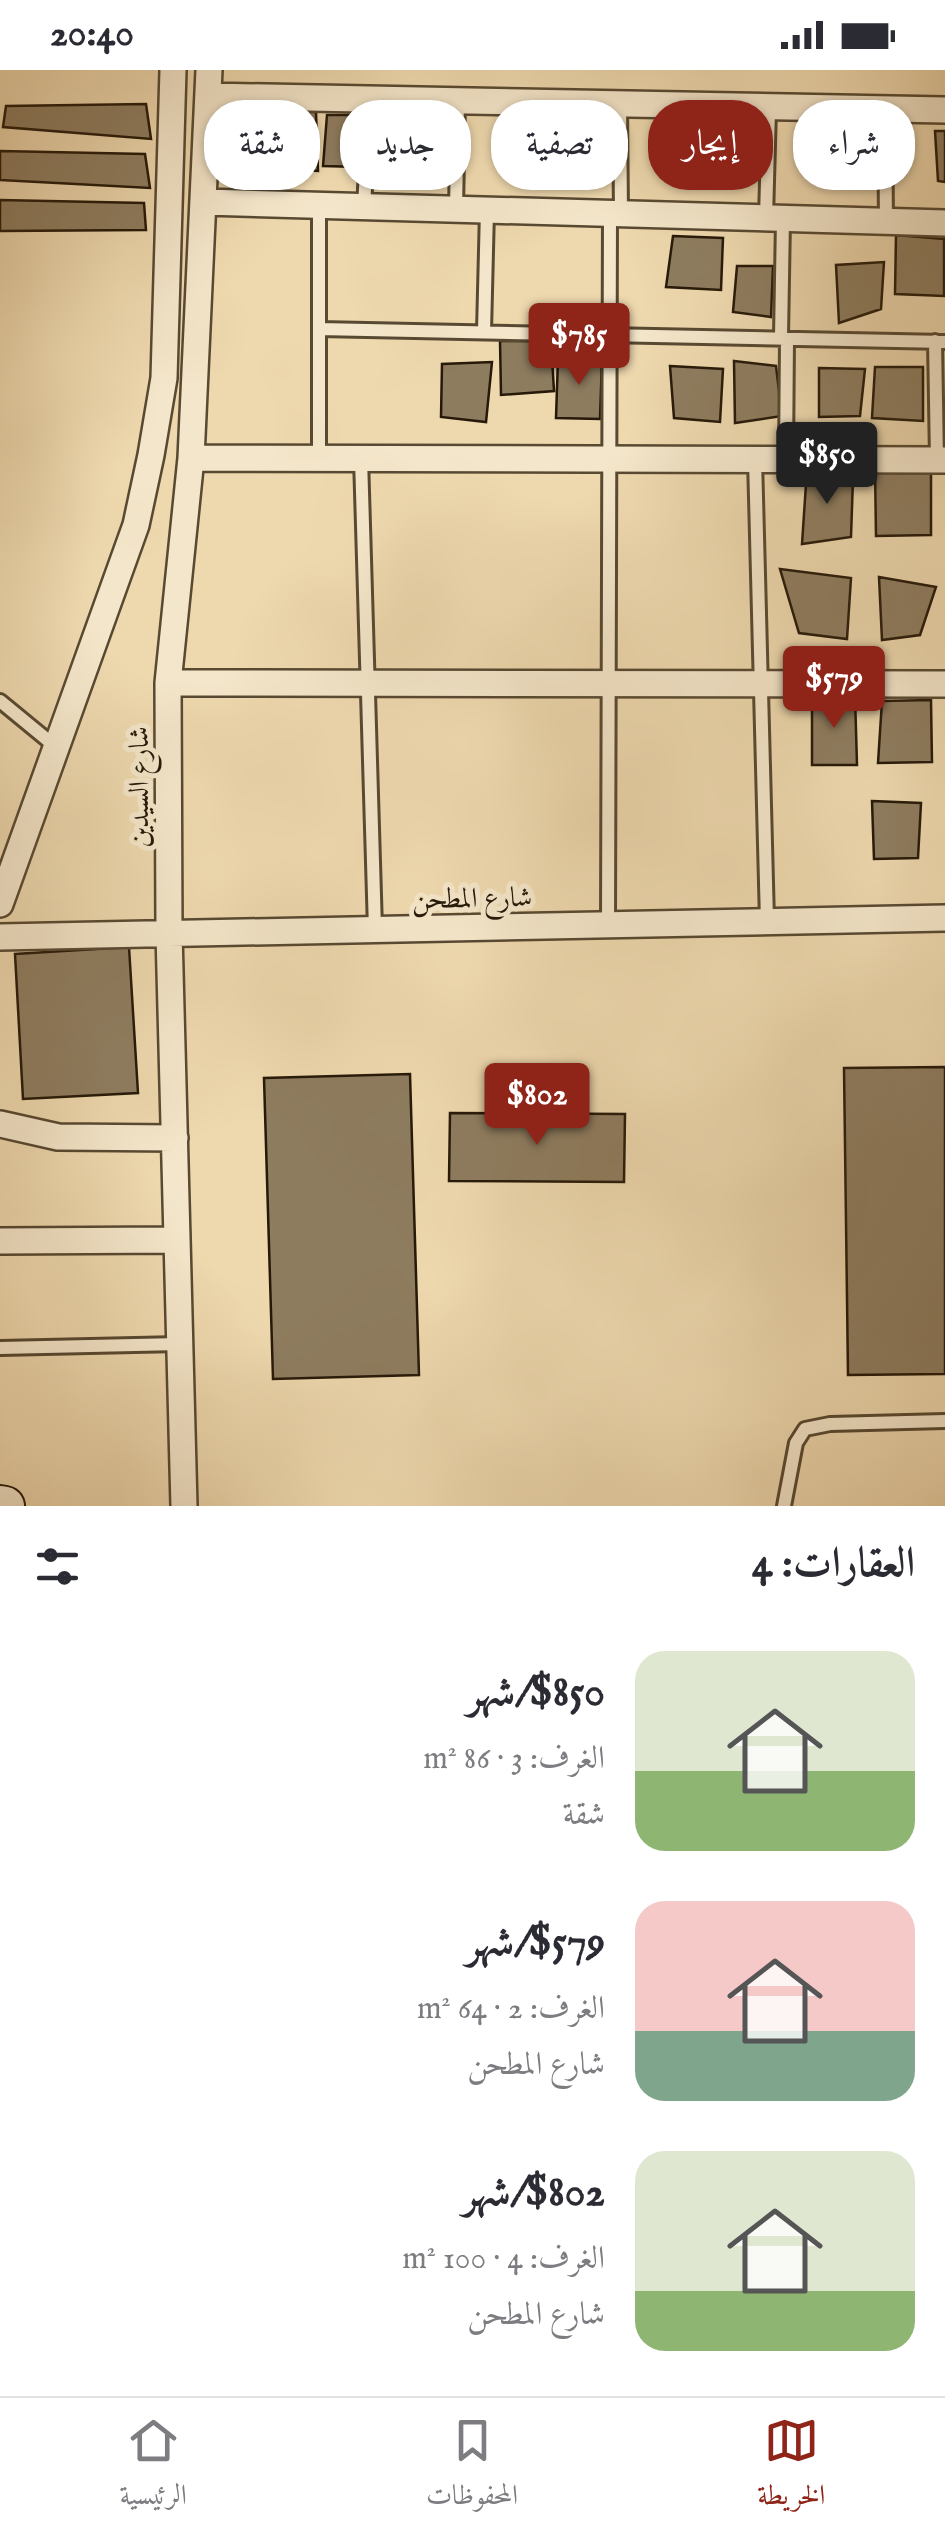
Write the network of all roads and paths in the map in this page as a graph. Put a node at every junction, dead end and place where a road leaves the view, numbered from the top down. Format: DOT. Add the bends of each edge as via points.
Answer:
graph roads {
  1 [pos="174,70"];
  2 [pos="209,83"];
  3 [pos="370,99"];
  4 [pos="414,100"];
  5 [pos="915,110"];
  6 [pos="945,110"];
  7 [pos="773,181"];
  8 [pos="456,190"];
  9 [pos="617,190"];
  10 [pos="886,190"];
  11 [pos="205,202"];
  12 [pos="319,205"];
  13 [pos="364,206"];
  14 [pos="456,210"];
  15 [pos="487,210"];
  16 [pos="616,214"];
  17 [pos="775,218"];
  18 [pos="886,222"];
  19 [pos="945,223"];
  20 [pos="319,328"];
  21 [pos="484,332"];
  22 [pos="610,335"];
  23 [pos="784,338"];
  24 [pos="940,342"];
  25 [pos="191,458"];
  26 [pos="318,458"];
  27 [pos="361,458"];
  28 [pos="610,459"];
  29 [pos="755,459"];
  30 [pos="786,460"];
  31 [pos="941,460"];
  32 [pos="168,683"];
  33 [pos="367,683"];
  34 [pos="608,684"];
  35 [pos="761,684"];
  36 [pos="945,684"];
  37 [pos="0,701"];
  38 [pos="56,747"];
  39 [pos="0,904"];
  40 [pos="945,918"];
  41 [pos="767,921"];
  42 [pos="608,924"];
  43 [pos="375,929"];
  44 [pos="169,933"];
  45 [pos="0,937"];
  46 [pos="0,1124"];
  47 [pos="174,1138"];
  48 [pos="177,1240"];
  49 [pos="0,1241"];
  50 [pos="180,1344"];
  51 [pos="0,1348"];
  52 [pos="945,1421"];
  53 [pos="184,1506"];
  54 [pos="784,1506"];
  1 -- 38 [label="street" via="164,378 151,456 136,525"];
  2 -- 3 [label="street"];
  2 -- 11 [label="street, شارع السيدين"];
  3 -- 4 [label="street"];
  3 -- 13 [label="lane"];
  5 -- 6 [label="street"];
  7 -- 17 [label="lane"];
  8 -- 14 [label="lane"];
  9 -- 16 [label="lane"];
  10 -- 18 [label="lane"];
  11 -- 12 [label="street"];
  11 -- 25 [label="street, شارع السيدين"];
  12 -- 13 [label="street"];
  12 -- 20 [label="lane"];
  13 -- 14 [label="street"];
  14 -- 15 [label="street"];
  15 -- 16 [label="street"];
  15 -- 21 [label="lane"];
  16 -- 17 [label="street"];
  16 -- 22 [label="lane"];
  17 -- 18 [label="street"];
  17 -- 23 [label="lane"];
  18 -- 19 [label="street"];
  20 -- 21 [label="lane"];
  20 -- 26 [label="lane"];
  21 -- 22 [label="lane"];
  22 -- 23 [label="lane"];
  22 -- 28 [label="lane"];
  23 -- 24 [label="lane"];
  23 -- 30 [label="lane"];
  24 -- 31 [label="lane"];
  25 -- 26 [label="street"];
  25 -- 32 [label="street, شارع السيدين"];
  26 -- 27 [label="street"];
  27 -- 28 [label="street"];
  27 -- 33 [label="lane"];
  28 -- 29 [label="street"];
  28 -- 34 [label="lane"];
  29 -- 30 [label="street"];
  29 -- 35 [label="lane"];
  30 -- 31 [label="street"];
  32 -- 33 [label="street"];
  32 -- 44 [label="street, شارع السيدين"];
  33 -- 34 [label="street"];
  33 -- 43 [label="lane"];
  34 -- 35 [label="street"];
  34 -- 42 [label="lane"];
  35 -- 36 [label="street"];
  35 -- 41 [label="lane"];
  37 -- 38 [label="lane"];
  38 -- 39 [label="street"];
  40 -- 41 [label="street, شارع المطحن"];
  41 -- 42 [label="street, شارع المطحن"];
  42 -- 43 [label="street, شارع المطحن"];
  43 -- 44 [label="street, شارع المطحن"];
  44 -- 45 [label="street, شارع المطحن"];
  44 -- 47 [label="street, شارع السيدين"];
  46 -- 47 [label="street" via="58,1136"];
  47 -- 48 [label="street, شارع السيدين"];
  48 -- 49 [label="street"];
  48 -- 50 [label="street, شارع السيدين"];
  50 -- 51 [label="lane"];
  50 -- 53 [label="street, شارع السيدين"];
  52 -- 54 [label="lane" via="805,1429"];
}
